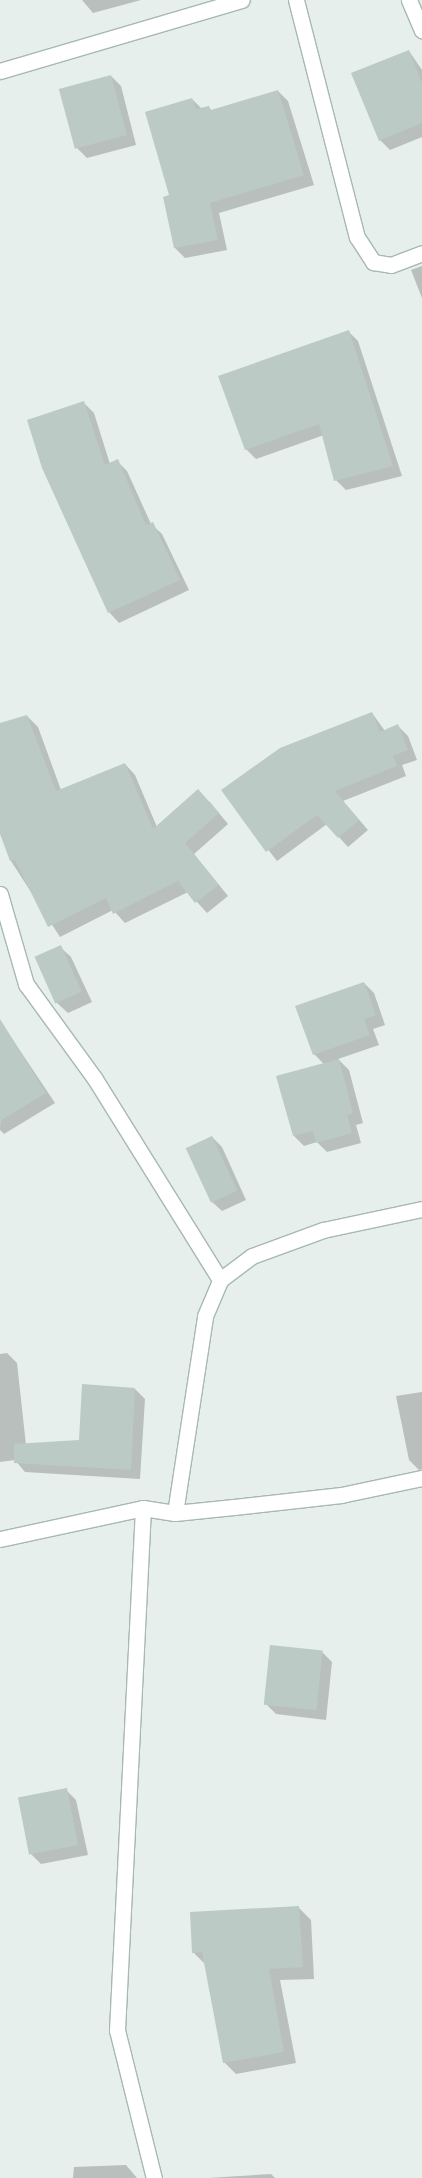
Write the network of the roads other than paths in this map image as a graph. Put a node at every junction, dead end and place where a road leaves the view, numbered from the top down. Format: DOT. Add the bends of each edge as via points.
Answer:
graph roads {
  1 [pos="242,0"];
  2 [pos="296,0"];
  3 [pos="409,0"];
  4 [pos="422,30"];
  5 [pos="0,71"];
  6 [pos="422,253"];
  7 [pos="0,894"];
  8 [pos="422,1209"];
  9 [pos="220,1280"];
  10 [pos="422,1478"];
  11 [pos="143,1508"];
  12 [pos="175,1513"];
  13 [pos="0,1539"];
  14 [pos="154,2178"];
  1 -- 5 [label="street"];
  2 -- 6 [label="street" via="357,237 373,262 391,266"];
  3 -- 4 [label="street"];
  7 -- 9 [label="street" via="26,984 95,1080"];
  8 -- 9 [label="street" via="323,1230 252,1256"];
  9 -- 12 [label="street" via="205,1316"];
  10 -- 12 [label="street" via="341,1495"];
  11 -- 12 [label="street"];
  11 -- 13 [label="street"];
  11 -- 14 [label="street" via="117,2030"];
}
